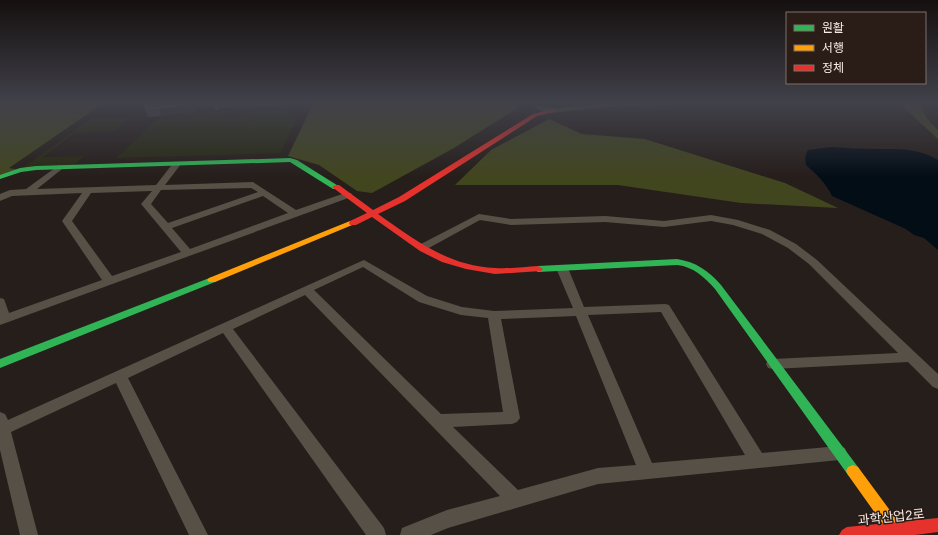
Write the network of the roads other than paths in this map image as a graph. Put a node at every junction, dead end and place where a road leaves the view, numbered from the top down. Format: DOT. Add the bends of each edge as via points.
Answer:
graph roads {
  1 [pos="505,127"];
  2 [pos="177,164"];
  3 [pos="59,168"];
  4 [pos="0,177"];
  5 [pos="158,188"];
  6 [pos="88,190"];
  7 [pos="28,192"];
  8 [pos="264,193"];
  9 [pos="348,195"];
  10 [pos="0,198"];
  11 [pos="372,213"];
  12 [pos="295,214"];
  13 [pos="166,227"];
  14 [pos="423,247"];
  15 [pos="188,252"];
  16 [pos="562,268"];
  17 [pos="109,281"];
  18 [pos="307,290"];
  19 [pos="0,302"];
  20 [pos="581,312"];
  21 [pos="494,315"];
  22 [pos="2,320"];
  23 [pos="225,327"];
  24 [pos="911,357"];
  25 [pos="0,364"];
  26 [pos="773,364"];
  27 [pos="120,376"];
  28 [pos="938,383"];
  29 [pos="437,421"];
  30 [pos="1,424"];
  31 [pos="839,453"];
  32 [pos="758,461"];
  33 [pos="647,471"];
  34 [pos="515,499"];
  35 [pos="938,525"];
  36 [pos="895,529"];
  37 [pos="29,535"];
  38 [pos="199,535"];
  39 [pos="377,535"];
  40 [pos="409,535"];
  41 [pos="846,535"];
  1 -- 11 [label="street" via="408,195"];
  2 -- 3 [label="street"];
  2 -- 5 [label="street"];
  2 -- 9 [label="street" via="295,161"];
  3 -- 4 [label="street" via="26,169"];
  3 -- 7 [label="street"];
  5 -- 6 [label="street"];
  5 -- 8 [label="street" via="253,185"];
  5 -- 13 [label="street" via="146,204"];
  6 -- 7 [label="street"];
  6 -- 17 [label="street" via="67,221"];
  7 -- 10 [label="street" via="10,193"];
  8 -- 12 [label="street"];
  8 -- 13 [label="street"];
  9 -- 11 [label="street"];
  9 -- 12 [label="street"];
  11 -- 14 [label="street"];
  11 -- 25 [label="street" via="345,227"];
  12 -- 15 [label="street"];
  13 -- 15 [label="street"];
  14 -- 16 [label="street" via="455,264 477,269 495,271"];
  14 -- 24 [label="street" via="479,217 511,222 605,219 664,224 711,218 735,222 766,232 792,246 813,262"];
  15 -- 17 [label="street"];
  16 -- 20 [label="street"];
  16 -- 26 [label="street" via="677,262 693,264 707,273"];
  17 -- 22 [label="street"];
  18 -- 21 [label="street" via="364,263 423,299 461,310"];
  18 -- 23 [label="street"];
  18 -- 29 [label="street"];
  19 -- 22 [label="street"];
  20 -- 21 [label="street"];
  20 -- 32 [label="street" via="665,308"];
  20 -- 33 [label="street"];
  21 -- 29 [label="street" via="512,418"];
  23 -- 27 [label="street"];
  23 -- 39 [label="street"];
  24 -- 26 [label="street"];
  24 -- 28 [label="street"];
  26 -- 31 [label="street"];
  27 -- 30 [label="street"];
  27 -- 38 [label="street"];
  29 -- 34 [label="street"];
  30 -- 37 [label="street"];
  31 -- 32 [label="street"];
  31 -- 36 [label="street"];
  32 -- 33 [label="street"];
  33 -- 34 [label="street" via="598,476"];
  34 -- 40 [label="street" via="447,519"];
  35 -- 36 [label="street, 과학산업2로"];
  36 -- 41 [label="street, 과학산업2로"];
}
